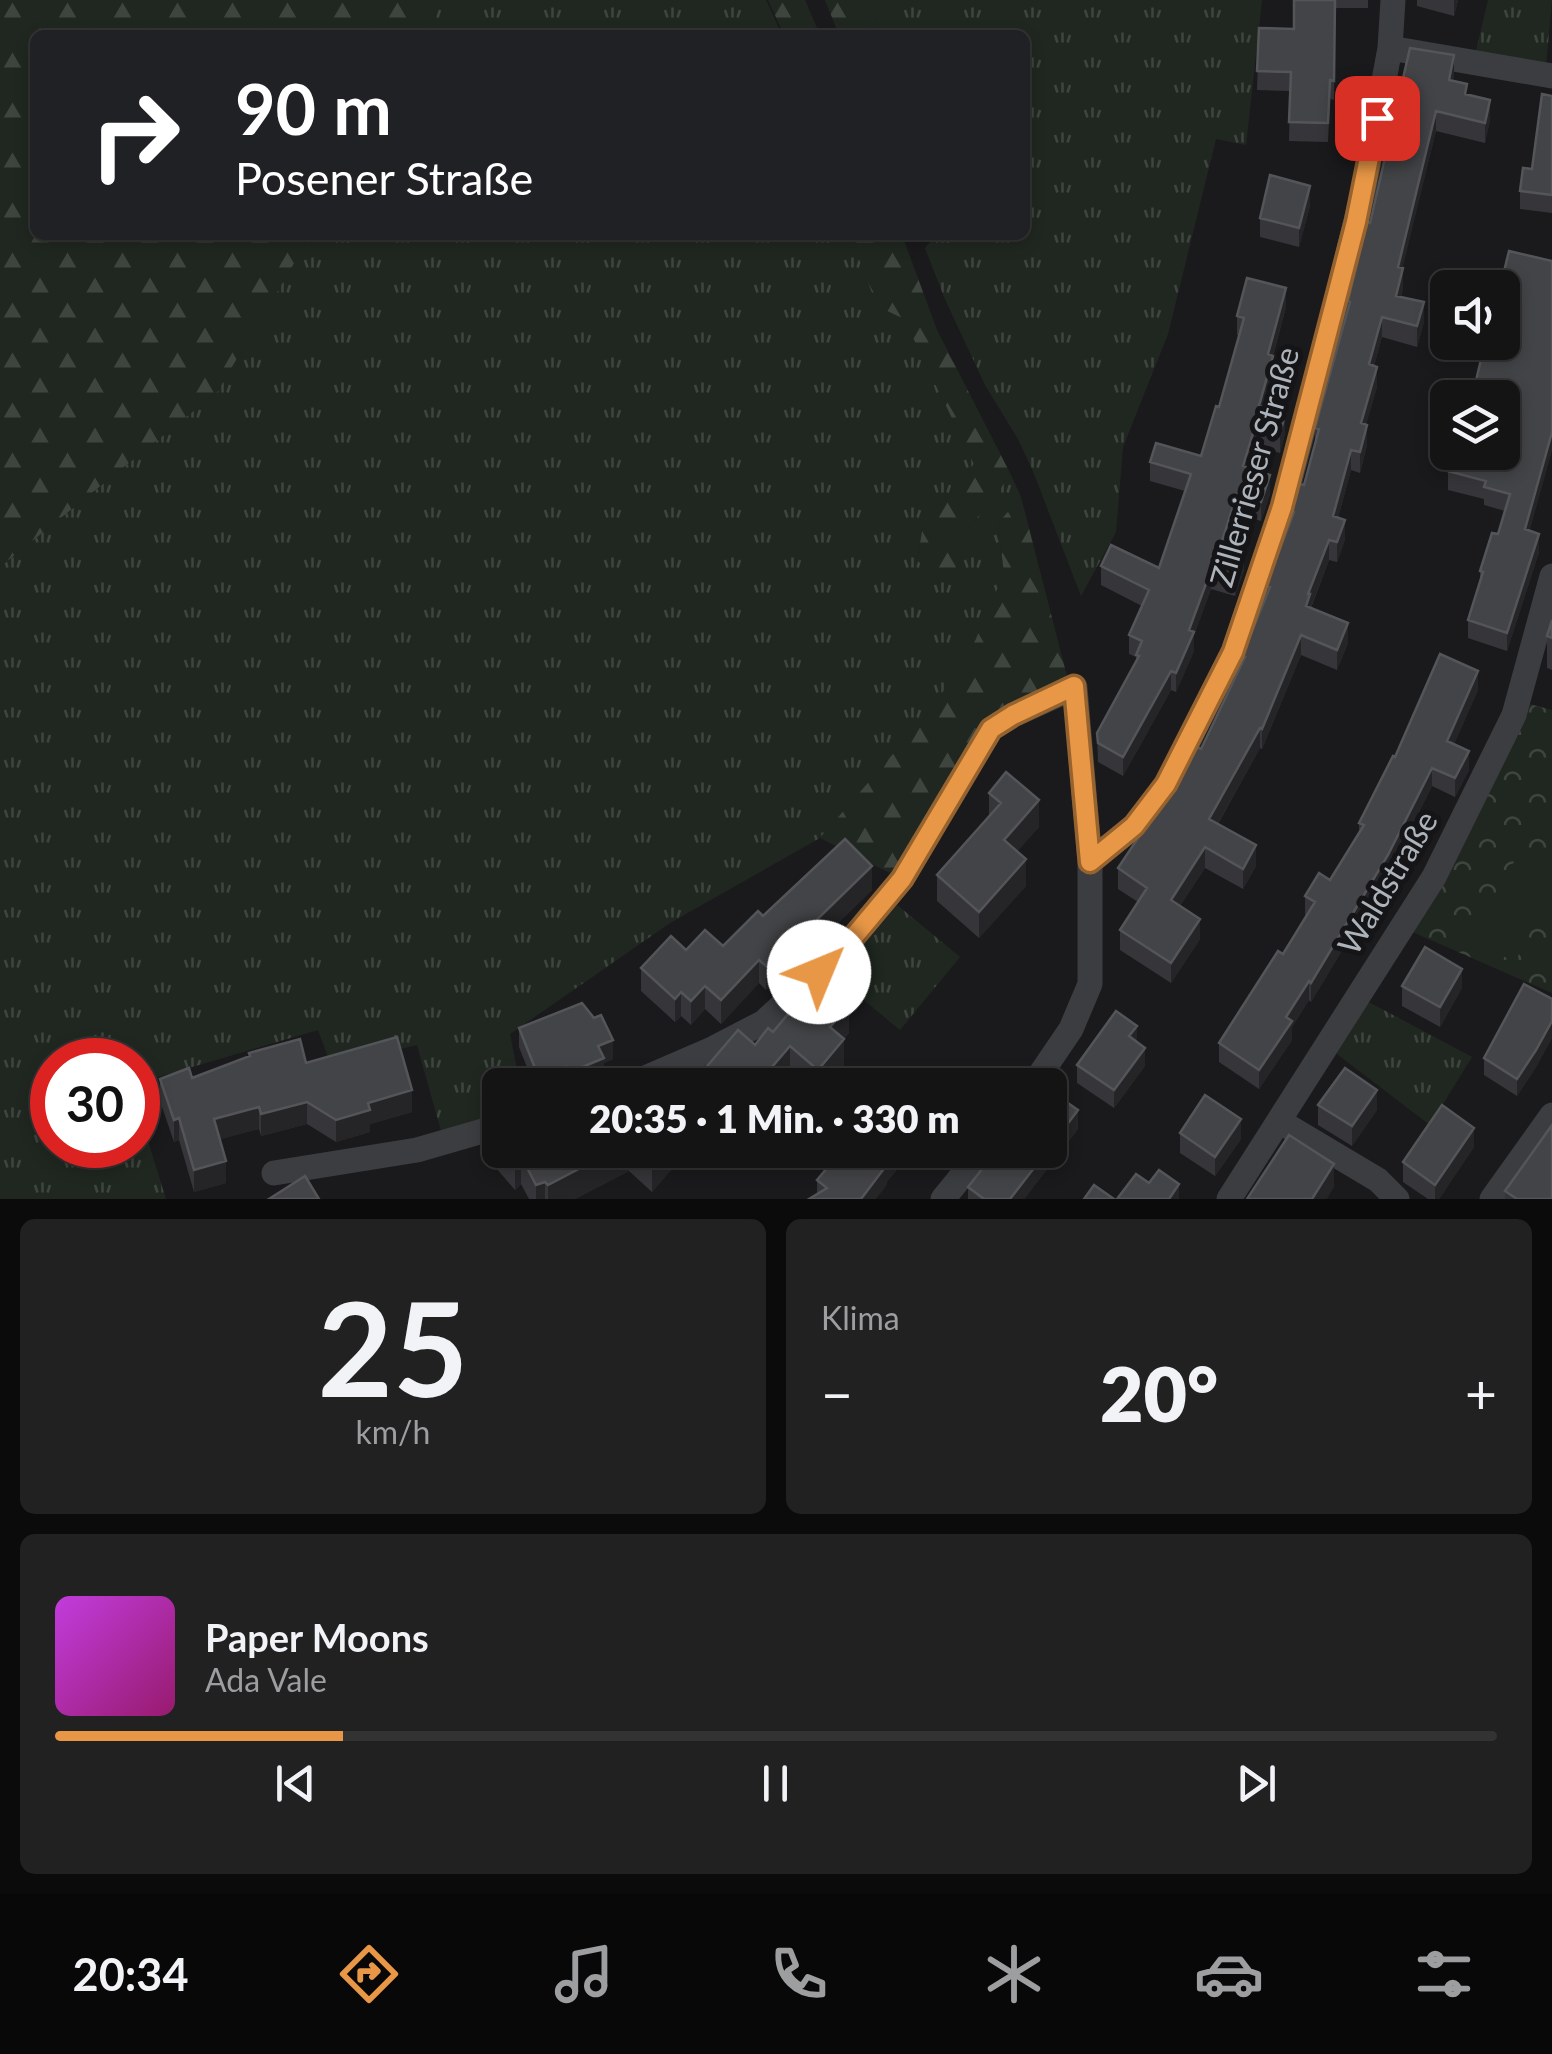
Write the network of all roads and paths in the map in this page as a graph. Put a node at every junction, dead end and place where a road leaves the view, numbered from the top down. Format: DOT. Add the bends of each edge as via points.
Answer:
graph roads {
  1 [pos="1394,0"];
  2 [pos="1390,48"];
  3 [pos="1552,76"];
  4 [pos="1552,576"];
  5 [pos="1090,862"];
  6 [pos="668,1068"];
  7 [pos="1045,1068"];
  8 [pos="1279,1121"];
  9 [pos="1550,1124"];
  10 [pos="482,1131"];
  11 [pos="968,1168"];
  12 [pos="274,1173"];
  13 [pos="943,1199"];
  14 [pos="1229,1199"];
  15 [pos="1397,1199"];
  16 [pos="1492,1199"];
  1 -- 2 [label="street, Zillerrieser Straße"];
  2 -- 3 [label="street"];
  2 -- 5 [label="street, Zillerrieser Straße" via="1326,341 1282,507 1233,652 1166,784 1134,826"];
  4 -- 8 [label="street, Waldstraße" via="1514,714 1484,780 1434,877"];
  5 -- 6 [label="street" via="1074,686 991,729 902,879 846,946 764,1022"];
  5 -- 7 [label="street" via="1090,984"];
  8 -- 14 [label="street, Waldstraße"];
  8 -- 15 [label="street" via="1378,1180"];
  9 -- 16 [label="street"];
  10 -- 12 [label="street" via="417,1150"];
  11 -- 13 [label="street"];
}
